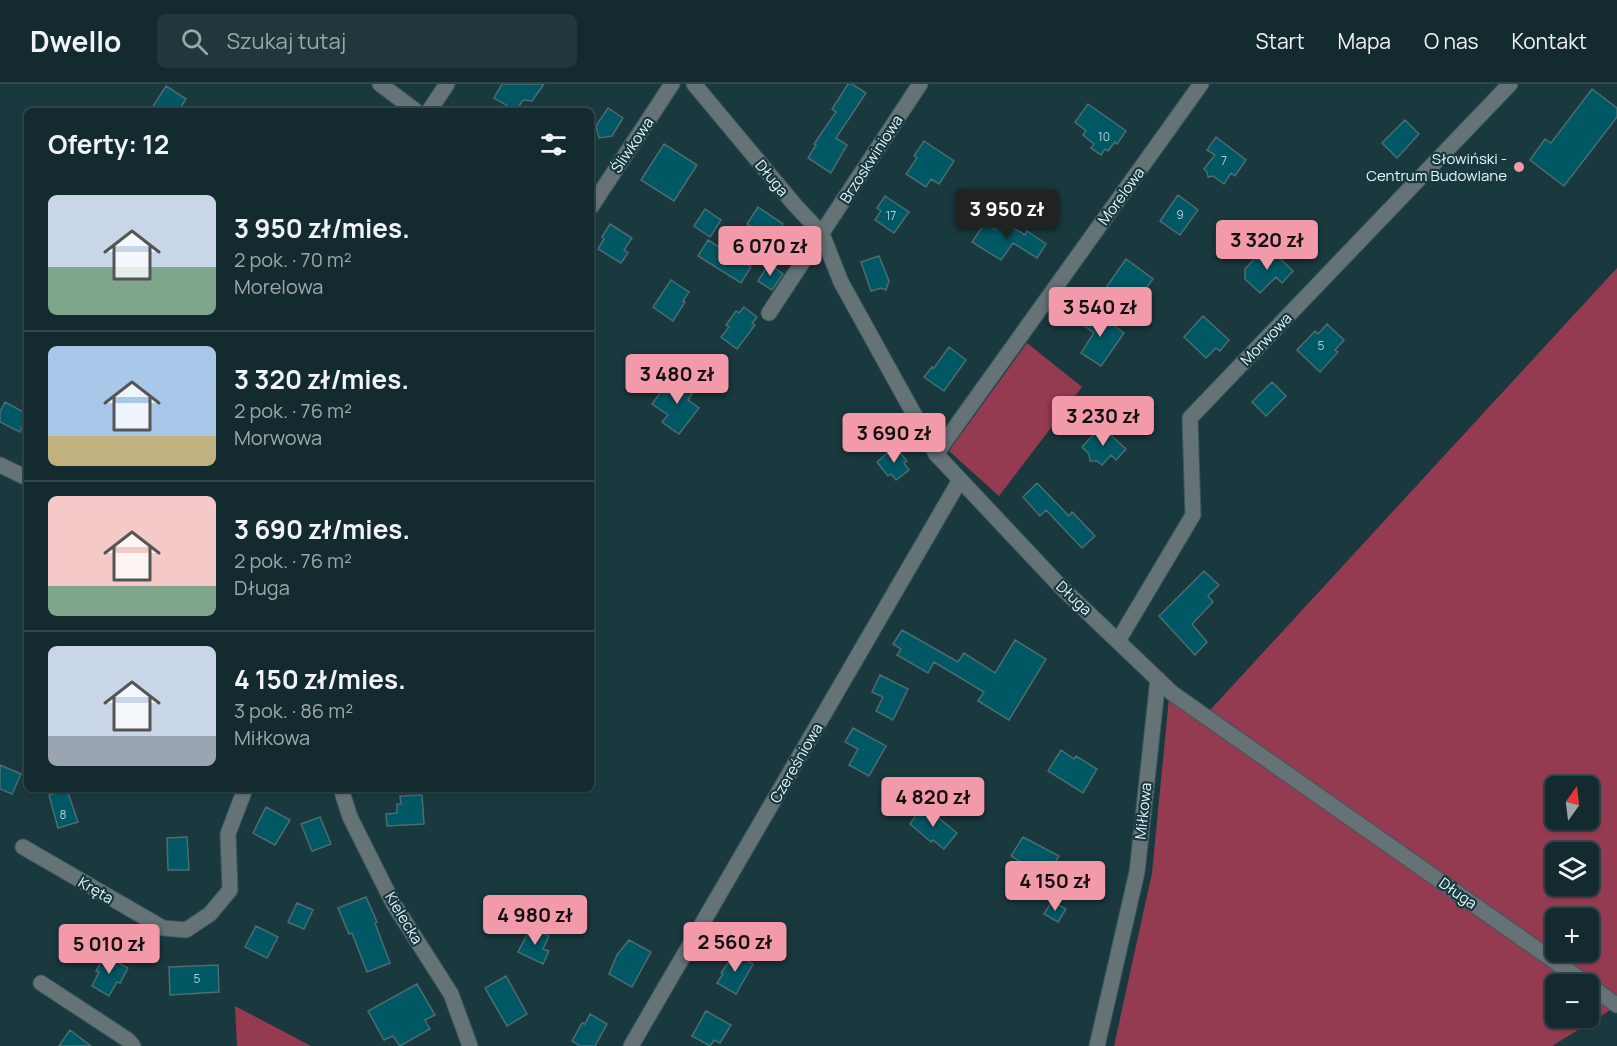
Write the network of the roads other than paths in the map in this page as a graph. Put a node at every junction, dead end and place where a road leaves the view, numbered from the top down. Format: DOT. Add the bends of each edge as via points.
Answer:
graph roads {
  1 [pos="380,84"];
  2 [pos="447,84"];
  3 [pos="672,84"];
  4 [pos="694,84"];
  5 [pos="920,84"];
  6 [pos="1201,84"];
  7 [pos="1510,84"];
  8 [pos="412,108"];
  9 [pos="431,108"];
  10 [pos="594,202"];
  11 [pos="822,234"];
  12 [pos="769,313"];
  13 [pos="936,454"];
  14 [pos="0,465"];
  15 [pos="24,477"];
  16 [pos="960,480"];
  17 [pos="1118,641"];
  18 [pos="1158,679"];
  19 [pos="244,792"];
  20 [pos="342,792"];
  21 [pos="23,847"];
  22 [pos="1574,974"];
  23 [pos="42,983"];
  24 [pos="1599,992"];
  25 [pos="1617,1005"];
  26 [pos="133,1046"];
  27 [pos="470,1046"];
  28 [pos="631,1046"];
  29 [pos="1097,1046"];
  1 -- 8 [label="street"];
  2 -- 9 [label="street"];
  3 -- 10 [label="street, Śliwkowa"];
  4 -- 11 [label="street, Długa"];
  5 -- 11 [label="street, Brzoskwiniowa"];
  6 -- 13 [label="street, Morelowa"];
  7 -- 17 [label="street, Morwowa" via="1190,418 1193,515"];
  11 -- 12 [label="street, Brzoskwiniowa"];
  11 -- 13 [label="street, Długa" via="841,282"];
  13 -- 16 [label="street, Długa"];
  14 -- 15 [label="street"];
  16 -- 17 [label="street, Długa"];
  16 -- 28 [label="street, Czereśniowa"];
  17 -- 18 [label="street, Długa"];
  18 -- 22 [label="street, Długa" via="1202,715"];
  18 -- 29 [label="street, Miłkowa" via="1137,872"];
  19 -- 21 [label="street, Kręta" via="228,834 230,890 210,914 186,930 163,928"];
  20 -- 27 [label="street, Kielecka" via="350,817 393,903 451,994"];
  23 -- 26 [label="street"];
  24 -- 25 [label="street, Długa"];
}
